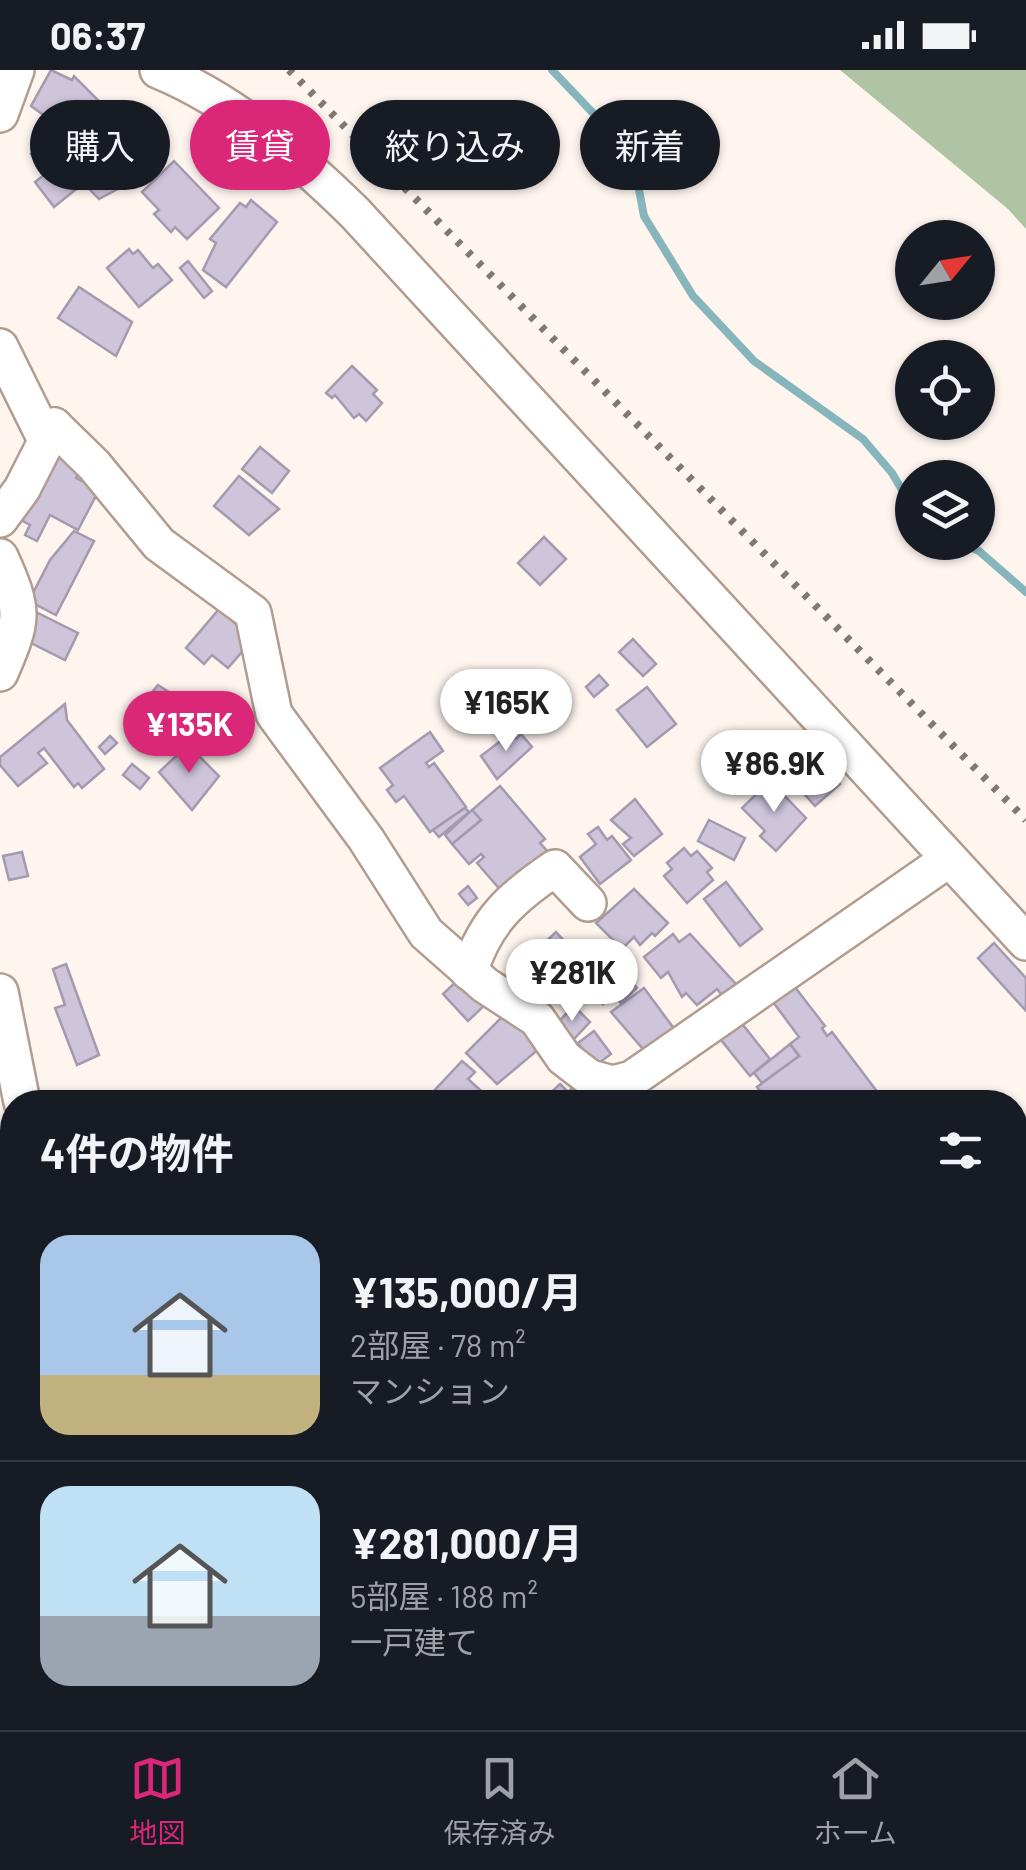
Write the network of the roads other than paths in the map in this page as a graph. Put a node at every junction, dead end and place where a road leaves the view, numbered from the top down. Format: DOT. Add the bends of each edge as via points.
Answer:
graph roads {
  1 [pos="16,70"];
  2 [pos="158,70"];
  3 [pos="0,114"];
  4 [pos="0,347"];
  5 [pos="54,426"];
  6 [pos="0,519"];
  7 [pos="0,556"];
  8 [pos="0,674"];
  9 [pos="949,859"];
  10 [pos="588,903"];
  11 [pos="1026,942"];
  12 [pos="469,972"];
  13 [pos="0,992"];
  14 [pos="20,1090"];
  15 [pos="615,1090"];
  16 [pos="619,1090"];
  1 -- 3 [label="street"];
  2 -- 9 [label="street" via="248,122 336,194"];
  4 -- 5 [label="street" via="46,438"];
  5 -- 6 [label="street"];
  5 -- 12 [label="street" via="159,544 252,612 282,728 426,933"];
  7 -- 8 [label="street" via="22,614"];
  9 -- 11 [label="street"];
  9 -- 16 [label="street"];
  10 -- 12 [label="street" via="556,868 481,934"];
  12 -- 15 [label="street" via="537,1020 564,1058"];
  13 -- 14 [label="street"];
}
